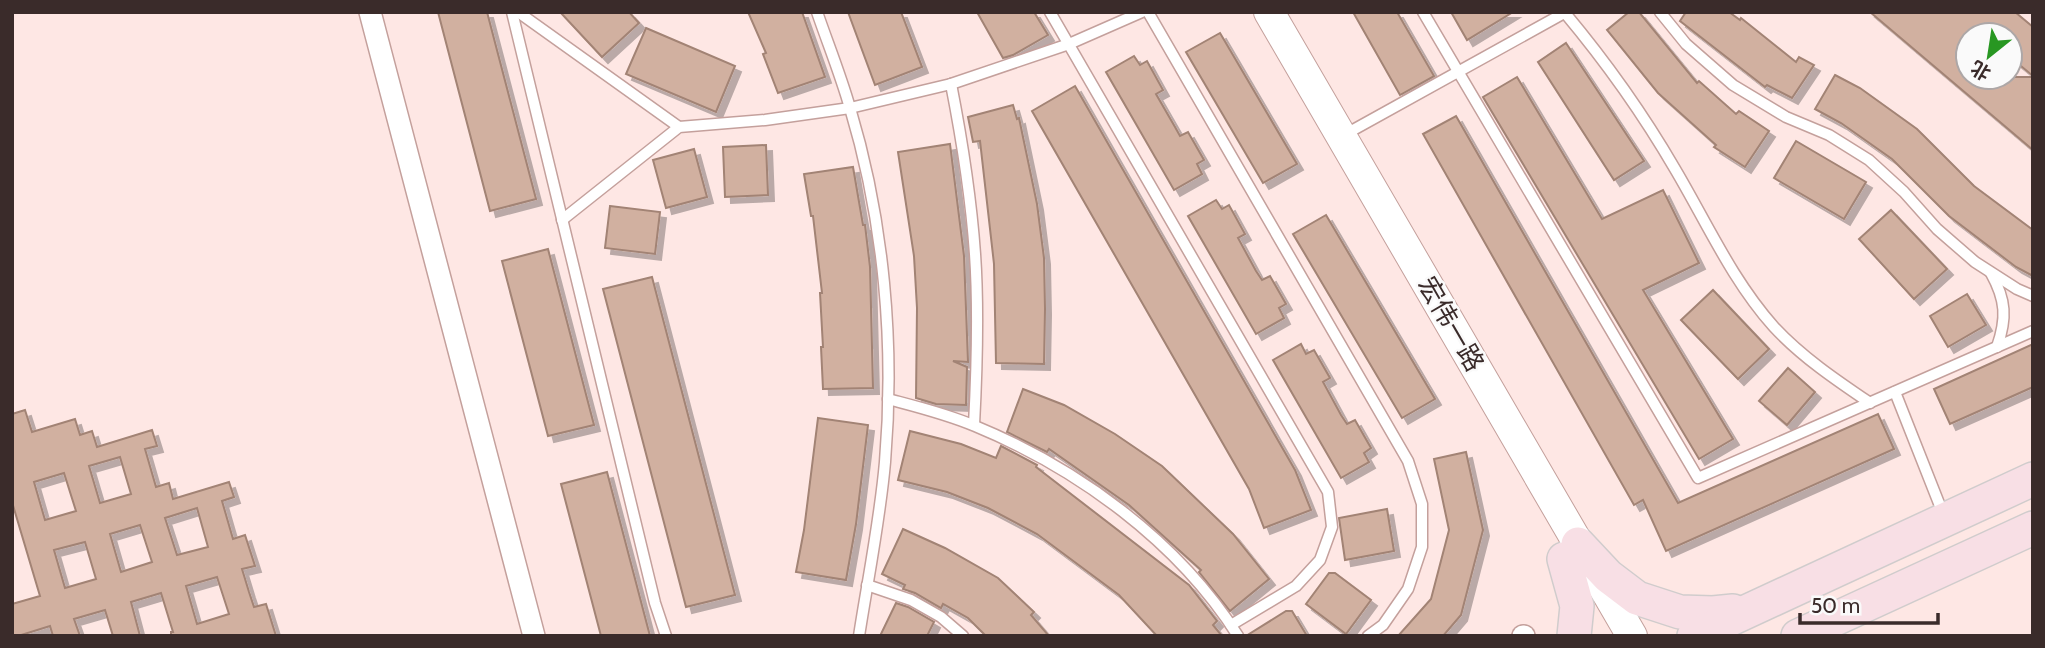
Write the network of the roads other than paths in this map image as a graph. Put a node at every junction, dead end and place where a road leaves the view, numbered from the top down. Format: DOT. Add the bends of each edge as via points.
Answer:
graph roads {
  1 [pos="370,12"];
  2 [pos="512,12"];
  3 [pos="518,12"];
  4 [pos="817,12"];
  5 [pos="1050,12"];
  6 [pos="1142,12"];
  7 [pos="1148,12"];
  8 [pos="1248,12"];
  9 [pos="1269,12"];
  10 [pos="1423,12"];
  11 [pos="1566,12"];
  12 [pos="1660,12"];
  13 [pos="1069,44"];
  14 [pos="1458,72"];
  15 [pos="951,84"];
  16 [pos="850,108"];
  17 [pos="679,127"];
  18 [pos="1342,136"];
  19 [pos="562,220"];
  20 [pos="1990,272"];
  21 [pos="2033,296"];
  22 [pos="2033,331"];
  23 [pos="1997,347"];
  24 [pos="1895,392"];
  25 [pos="888,399"];
  26 [pos="1870,403"];
  27 [pos="974,425"];
  28 [pos="2033,479"];
  29 [pos="1945,520"];
  30 [pos="2033,528"];
  31 [pos="1571,551"];
  32 [pos="867,585"];
  33 [pos="1752,608"];
  34 [pos="1231,625"];
  35 [pos="534,636"];
  36 [pos="666,636"];
  37 [pos="859,636"];
  38 [pos="964,636"];
  39 [pos="1238,636"];
  40 [pos="1368,636"];
  41 [pos="1574,636"];
  42 [pos="1608,636"];
  43 [pos="1632,636"];
  44 [pos="1694,636"];
  45 [pos="1798,636"];
  1 -- 35 [label="street"];
  2 -- 19 [label="lane"];
  3 -- 17 [label="lane"];
  4 -- 16 [label="lane"];
  5 -- 13 [label="lane"];
  6 -- 13 [label="lane"];
  7 -- 40 [label="lane" via="1408,461 1422,504 1422,547 1408,589 1383,625"];
  8 -- 31 [label="main road, 宏伟一路"];
  9 -- 18 [label="main road, 宏伟一路"];
  10 -- 14 [label="lane"];
  11 -- 14 [label="lane"];
  11 -- 26 [label="lane" via="1648,125 1737,280 1774,327 1819,369"];
  12 -- 20 [label="lane" via="1686,44 1733,85 1869,160 1937,229"];
  13 -- 15 [label="lane"];
  13 -- 34 [label="lane" via="1328,492 1332,527 1320,560 1296,586"];
  14 -- 18 [label="lane"];
  14 -- 26 [label="lane" via="1698,478"];
  15 -- 16 [label="lane"];
  15 -- 27 [label="lane" via="975,255"];
  16 -- 17 [label="lane"];
  16 -- 25 [label="lane" via="880,252"];
  17 -- 19 [label="lane"];
  18 -- 31 [label="main road, 宏伟一路"];
  19 -- 36 [label="lane"];
  20 -- 21 [label="lane"];
  20 -- 23 [label="lane" via="2004,309"];
  22 -- 23 [label="lane"];
  23 -- 24 [label="lane"];
  24 -- 26 [label="lane"];
  24 -- 29 [label="lane"];
  25 -- 27 [label="lane"];
  25 -- 32 [label="lane" via="880,511"];
  27 -- 34 [label="lane" via="1060,468 1117,507 1197,582"];
  28 -- 29 [label="main road"];
  29 -- 33 [label="main road"];
  30 -- 45 [label="main road"];
  31 -- 33 [label="main road" via="1637,598 1680,612"];
  31 -- 41 [label="main road" via="1577,606"];
  31 -- 42 [label="main road, 宏伟一路"];
  31 -- 43 [label="main road, 宏伟一路"];
  32 -- 37 [label="lane"];
  32 -- 38 [label="lane" via="921,606"];
  33 -- 44 [label="main road"];
  34 -- 39 [label="lane"];
}
